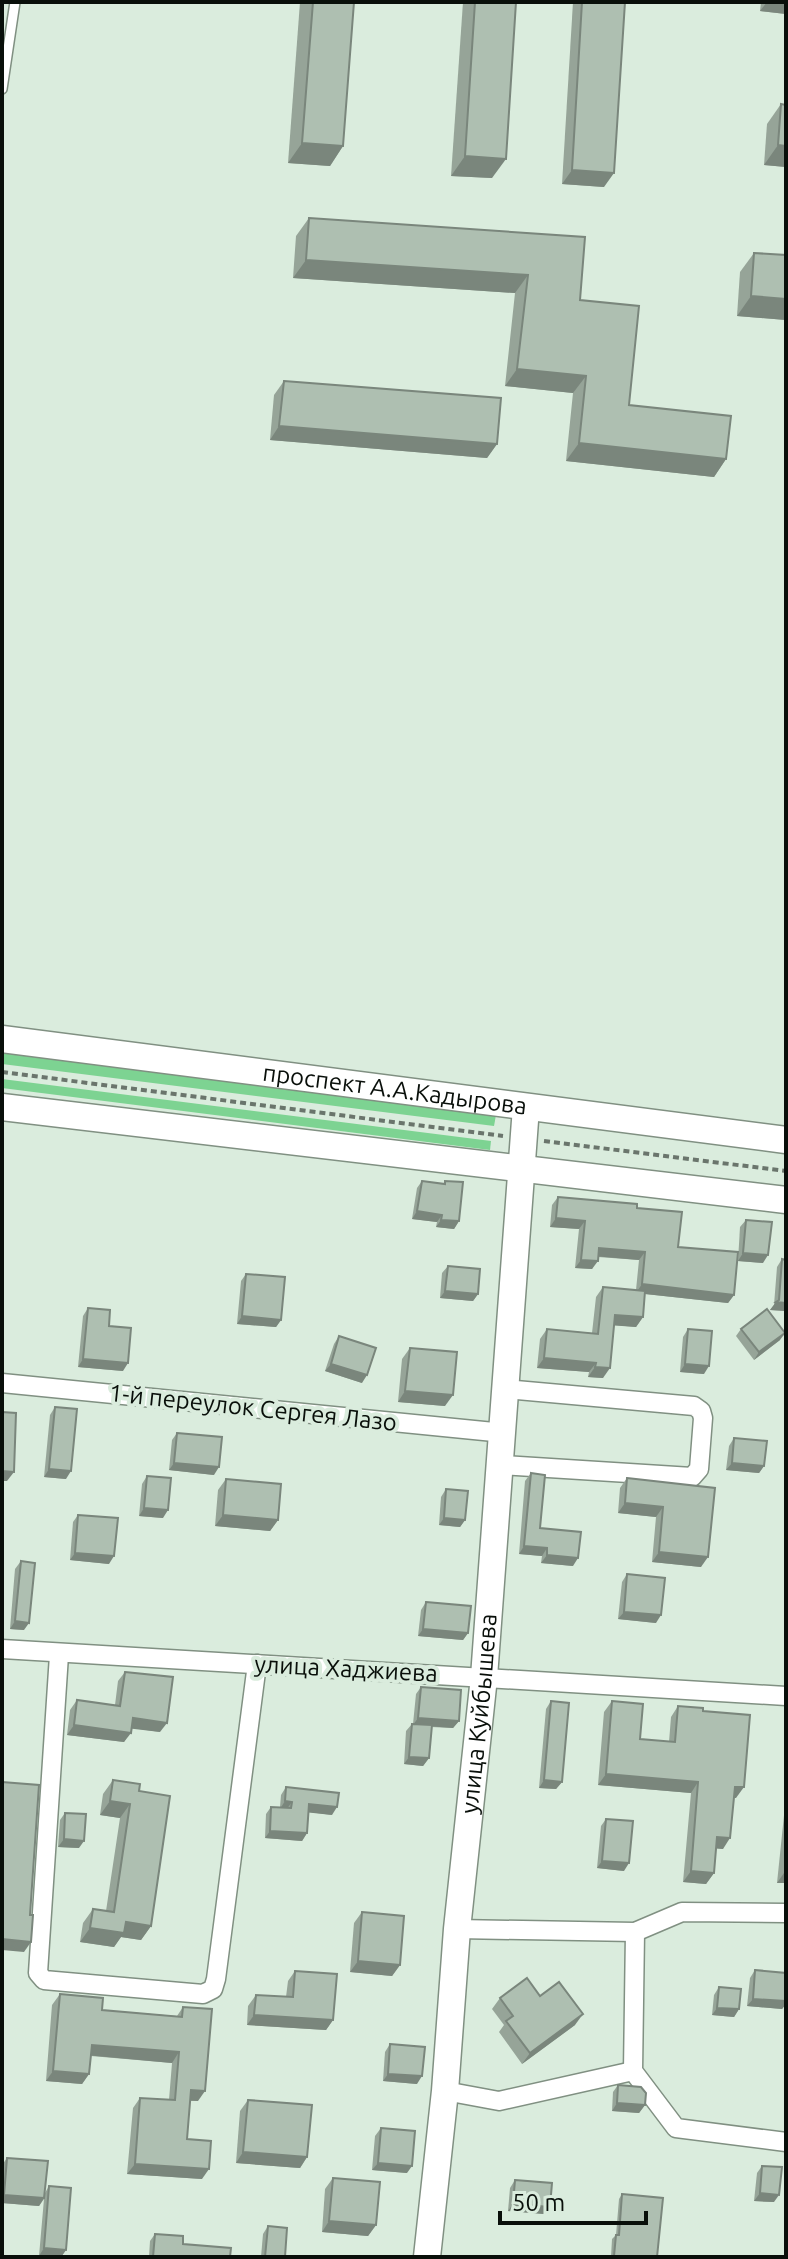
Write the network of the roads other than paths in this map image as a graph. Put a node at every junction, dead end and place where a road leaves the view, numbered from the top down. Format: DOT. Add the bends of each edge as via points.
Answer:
graph roads {
  1 [pos="15,2"];
  2 [pos="2,89"];
  3 [pos="2,1039"];
  4 [pos="2,1107"];
  5 [pos="526,1107"];
  6 [pos="786,1140"];
  7 [pos="521,1170"];
  8 [pos="786,1200"];
  9 [pos="2,1383"];
  10 [pos="506,1389"];
  11 [pos="504,1433"];
  12 [pos="502,1465"];
  13 [pos="2,1649"];
  14 [pos="59,1655"];
  15 [pos="257,1664"];
  16 [pos="484,1677"];
  17 [pos="786,1696"];
  18 [pos="786,1913"];
  19 [pos="457,1929"];
  20 [pos="635,1932"];
  21 [pos="633,2071"];
  22 [pos="445,2091"];
  23 [pos="786,2142"];
  24 [pos="427,2257"];
  1 -- 2 [label="lane"];
  3 -- 5 [label="street, проспект А.А.Кадырова"];
  4 -- 7 [label="street"];
  5 -- 6 [label="street, проспект А.А.Кадырова"];
  5 -- 7 [label="street, улица Куйбышева"];
  7 -- 8 [label="street"];
  7 -- 10 [label="street, улица Куйбышева"];
  9 -- 11 [label="street, 1-й переулок Сергея Лазо"];
  10 -- 11 [label="street, улица Куйбышева"];
  10 -- 12 [label="street" via="694,1406 703,1418 699,1469 692,1477"];
  11 -- 12 [label="street, улица Куйбышева"];
  12 -- 16 [label="street, улица Куйбышева"];
  13 -- 14 [label="street, улица Хаджиева"];
  14 -- 15 [label="street, улица Хаджиева"];
  14 -- 15 [label="street" via="38,1973 44,1980 203,1994 213,1989 216,1979"];
  15 -- 16 [label="street, улица Хаджиева"];
  16 -- 17 [label="street, улица Хаджиева"];
  16 -- 19 [label="street, улица Куйбышева"];
  18 -- 20 [label="street" via="682,1912"];
  19 -- 20 [label="street"];
  19 -- 22 [label="street, улица Куйбышева"];
  20 -- 21 [label="street"];
  21 -- 22 [label="street" via="499,2101"];
  21 -- 23 [label="street" via="676,2128"];
  22 -- 24 [label="street, улица Куйбышева"];
}
